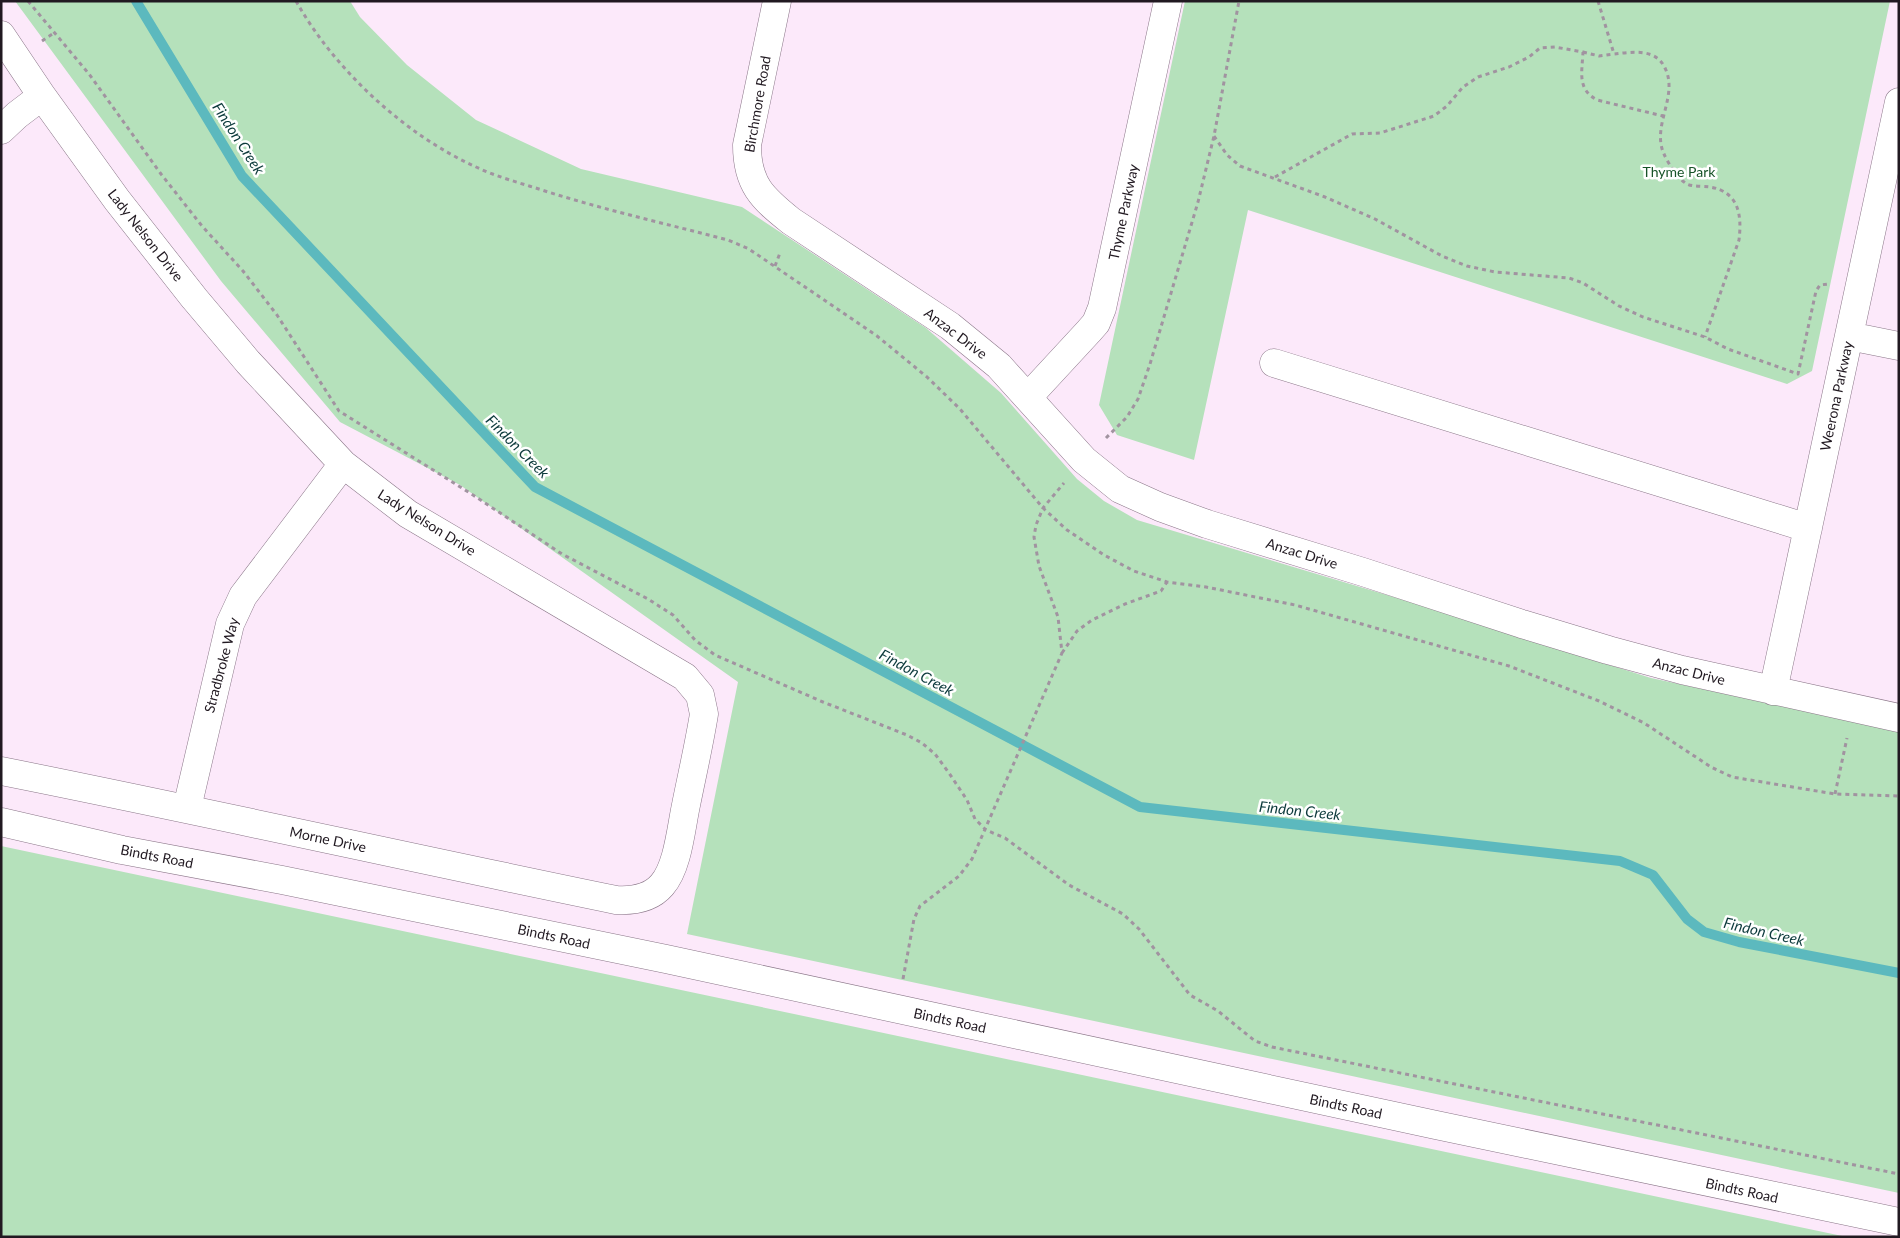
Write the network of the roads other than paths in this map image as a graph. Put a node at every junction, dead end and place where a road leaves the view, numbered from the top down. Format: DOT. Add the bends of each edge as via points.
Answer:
graph roads {
  1 [pos="777,1"];
  2 [pos="1168,1"];
  3 [pos="1,36"];
  4 [pos="42,96"];
  5 [pos="1899,102"];
  6 [pos="1,130"];
  7 [pos="791,221"];
  8 [pos="1849,336"];
  9 [pos="1899,346"];
  10 [pos="1274,363"];
  11 [pos="1028,397"];
  12 [pos="343,464"];
  13 [pos="1808,528"];
  14 [pos="1773,690"];
  15 [pos="1899,718"];
  16 [pos="1,771"];
  17 [pos="187,808"];
  18 [pos="1,822"];
  19 [pos="654,892"];
  20 [pos="1899,1222"];
  1 -- 7 [label="street, Birchmore Road" via="747,145 747,160 758,191"];
  2 -- 11 [label="street, Thyme Parkway" via="1102,308 1089,332"];
  3 -- 4 [label="street, Lady Nelson Drive"];
  4 -- 6 [label="street"];
  4 -- 12 [label="street, Lady Nelson Drive" via="117,200 194,298 248,362"];
  5 -- 8 [label="street, Weerona Parkway"];
  7 -- 11 [label="street, Anzac Drive" via="950,326 999,366"];
  8 -- 9 [label="street"];
  8 -- 13 [label="street, Weerona Parkway"];
  10 -- 13 [label="street"];
  11 -- 14 [label="street, Anzac Drive" via="1084,460 1120,489 1160,507 1598,647"];
  12 -- 17 [label="street, Stradbroke Way" via="243,596 230,624"];
  12 -- 19 [label="street, Lady Nelson Drive" via="408,514 685,677 695,686 703,705 701,732 674,861 662,885"];
  13 -- 14 [label="street, Weerona Parkway"];
  14 -- 15 [label="street, Anzac Drive"];
  16 -- 17 [label="street, Morne Drive"];
  17 -- 19 [label="street, Morne Drive" via="616,900 642,899"];
  18 -- 20 [label="street, Bindts Road"];
}
